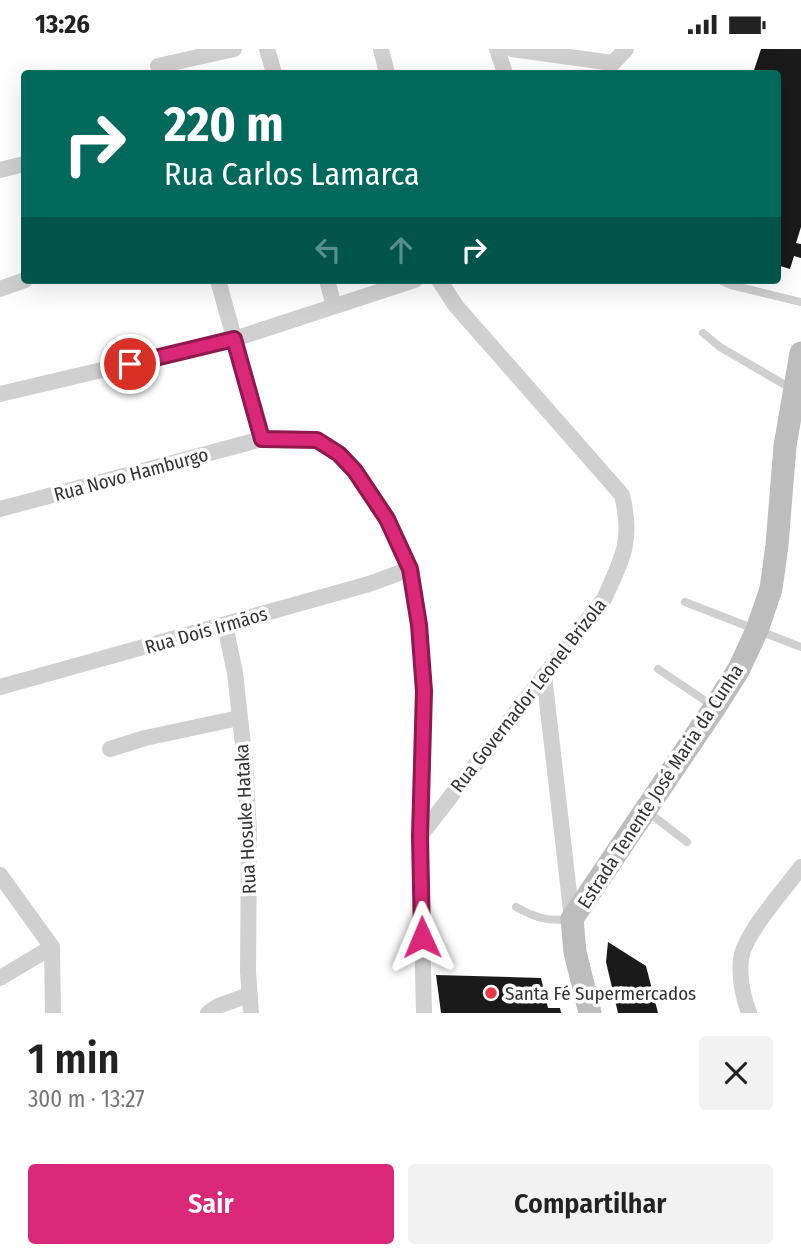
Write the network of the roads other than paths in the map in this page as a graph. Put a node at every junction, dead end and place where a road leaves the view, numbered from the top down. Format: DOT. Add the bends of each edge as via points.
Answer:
graph roads {
  1 [pos="153,49"];
  2 [pos="234,49"];
  3 [pos="267,49"];
  4 [pos="382,49"];
  5 [pos="497,49"];
  6 [pos="512,49"];
  7 [pos="626,49"];
  8 [pos="613,68"];
  9 [pos="159,70"];
  10 [pos="273,70"];
  11 [pos="386,70"];
  12 [pos="504,70"];
  13 [pos="21,165"];
  14 [pos="0,170"];
  15 [pos="21,281"];
  16 [pos="219,284"];
  17 [pos="328,284"];
  18 [pos="403,284"];
  19 [pos="442,284"];
  20 [pos="729,284"];
  21 [pos="0,289"];
  22 [pos="801,302"];
  23 [pos="334,306"];
  24 [pos="704,333"];
  25 [pos="234,339"];
  26 [pos="801,353"];
  27 [pos="797,392"];
  28 [pos="0,394"];
  29 [pos="262,439"];
  30 [pos="0,509"];
  31 [pos="410,569"];
  32 [pos="685,602"];
  33 [pos="225,625"];
  34 [pos="757,630"];
  35 [pos="801,646"];
  36 [pos="657,669"];
  37 [pos="544,675"];
  38 [pos="0,687"];
  39 [pos="715,707"];
  40 [pos="239,718"];
  41 [pos="110,749"];
  42 [pos="646,811"];
  43 [pos="420,836"];
  44 [pos="687,842"];
  45 [pos="801,867"];
  46 [pos="0,874"];
  47 [pos="516,907"];
  48 [pos="572,919"];
  49 [pos="52,947"];
  50 [pos="0,978"];
  51 [pos="249,995"];
  52 [pos="53,1013"];
  53 [pos="208,1013"];
  54 [pos="251,1013"];
  55 [pos="424,1013"];
  56 [pos="590,1013"];
  57 [pos="749,1013"];
  1 -- 9 [label="street"];
  2 -- 9 [label="street"];
  3 -- 10 [label="street"];
  4 -- 11 [label="street"];
  5 -- 12 [label="street"];
  6 -- 8 [label="street"];
  7 -- 8 [label="street"];
  13 -- 14 [label="street"];
  15 -- 21 [label="street"];
  16 -- 25 [label="street"];
  17 -- 23 [label="street"];
  18 -- 23 [label="street"];
  19 -- 37 [label="street, Rua Governador Leonel Brizola" via="622,495 628,528 622,559 604,599"];
  20 -- 22 [label="lane"];
  23 -- 25 [label="street"];
  24 -- 27 [label="lane"];
  25 -- 28 [label="street"];
  25 -- 29 [label="street"];
  26 -- 27 [label="main road, Estrada Tenente José Maria da Cunha"];
  27 -- 34 [label="main road, Estrada Tenente José Maria da Cunha" via="785,446 771,589"];
  29 -- 30 [label="street, Rua Novo Hamburgo"];
  29 -- 31 [label="street, Rua Novo Hamburgo" via="317,440 339,454 387,519"];
  31 -- 33 [label="street, Rua Dois Irmãos"];
  31 -- 43 [label="street, Rua Novo Hamburgo" via="424,691"];
  32 -- 34 [label="lane"];
  33 -- 38 [label="street, Rua Dois Irmãos"];
  33 -- 40 [label="street, Rua Hosuke Hataka"];
  34 -- 35 [label="lane"];
  34 -- 39 [label="main road, Estrada Tenente José Maria da Cunha"];
  36 -- 39 [label="lane"];
  37 -- 43 [label="street, Rua Governador Leonel Brizola"];
  37 -- 48 [label="street"];
  39 -- 42 [label="main road, Estrada Tenente José Maria da Cunha"];
  40 -- 41 [label="street"];
  40 -- 51 [label="street, Rua Hosuke Hataka" via="249,832"];
  42 -- 44 [label="lane"];
  42 -- 48 [label="main road, Estrada Tenente José Maria da Cunha"];
  43 -- 55 [label="street, Rua Novo Hamburgo"];
  45 -- 57 [label="street" via="751,935 741,957"];
  46 -- 49 [label="street"];
  47 -- 48 [label="lane" via="553,922"];
  48 -- 56 [label="main road, Estrada Tenente José Maria da Cunha"];
  49 -- 50 [label="street"];
  49 -- 52 [label="street"];
  51 -- 53 [label="street"];
  51 -- 54 [label="street, Rua Hosuke Hataka"];
}
